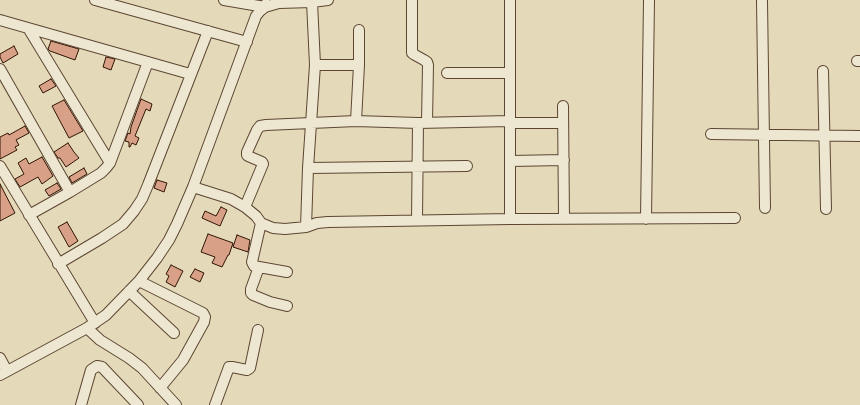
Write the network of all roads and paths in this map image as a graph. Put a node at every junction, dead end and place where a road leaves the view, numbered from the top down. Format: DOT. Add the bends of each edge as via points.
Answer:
graph roads {
  1 [pos="95,0"];
  2 [pos="224,0"];
  3 [pos="328,0"];
  4 [pos="412,0"];
  5 [pos="510,0"];
  6 [pos="648,0"];
  7 [pos="762,1"];
  8 [pos="286,2"];
  9 [pos="312,2"];
  10 [pos="266,4"];
  11 [pos="0,20"];
  12 [pos="28,28"];
  13 [pos="359,30"];
  14 [pos="208,31"];
  15 [pos="247,42"];
  16 [pos="148,62"];
  17 [pos="315,65"];
  18 [pos="359,65"];
  19 [pos="0,69"];
  20 [pos="823,71"];
  21 [pos="447,73"];
  22 [pos="510,73"];
  23 [pos="190,74"];
  24 [pos="563,106"];
  25 [pos="356,121"];
  26 [pos="510,122"];
  27 [pos="311,123"];
  28 [pos="422,123"];
  29 [pos="563,123"];
  30 [pos="711,134"];
  31 [pos="764,134"];
  32 [pos="824,135"];
  33 [pos="860,136"];
  34 [pos="564,160"];
  35 [pos="510,161"];
  36 [pos="110,163"];
  37 [pos="0,166"];
  38 [pos="468,166"];
  39 [pos="417,167"];
  40 [pos="308,168"];
  41 [pos="3,180"];
  42 [pos="193,187"];
  43 [pos="70,192"];
  44 [pos="245,207"];
  45 [pos="765,208"];
  46 [pos="826,209"];
  47 [pos="29,215"];
  48 [pos="564,218"];
  49 [pos="646,218"];
  50 [pos="735,218"];
  51 [pos="510,219"];
  52 [pos="416,220"];
  53 [pos="261,223"];
  54 [pos="306,228"];
  55 [pos="58,264"];
  56 [pos="259,268"];
  57 [pos="287,272"];
  58 [pos="139,281"];
  59 [pos="129,291"];
  60 [pos="287,306"];
  61 [pos="91,326"];
  62 [pos="258,330"];
  63 [pos="174,333"];
  64 [pos="0,358"];
  65 [pos="4,373"];
  66 [pos="160,388"];
  67 [pos="81,405"];
  68 [pos="138,405"];
  69 [pos="176,405"];
  70 [pos="215,405"];
  1 -- 14 [label="street"];
  2 -- 10 [label="street"];
  3 -- 9 [label="street"];
  4 -- 28 [label="street" via="412,53 428,65"];
  5 -- 22 [label="street"];
  6 -- 49 [label="street"];
  7 -- 31 [label="street"];
  8 -- 9 [label="street"];
  8 -- 10 [label="street"];
  9 -- 17 [label="street"];
  10 -- 15 [label="street" via="256,16"];
  11 -- 12 [label="street"];
  12 -- 16 [label="street"];
  12 -- 36 [label="street"];
  13 -- 18 [label="street"];
  14 -- 15 [label="street"];
  14 -- 23 [label="street"];
  15 -- 42 [label="street"];
  16 -- 23 [label="street"];
  16 -- 36 [label="street"];
  17 -- 18 [label="street"];
  17 -- 27 [label="street"];
  18 -- 25 [label="street"];
  19 -- 43 [label="street"];
  20 -- 32 [label="street"];
  21 -- 22 [label="street"];
  22 -- 26 [label="street"];
  23 -- 55 [label="street" via="148,185 134,211 122,224"];
  24 -- 29 [label="street"];
  25 -- 27 [label="street"];
  25 -- 28 [label="street"];
  26 -- 28 [label="street"];
  26 -- 29 [label="street"];
  26 -- 35 [label="street"];
  27 -- 40 [label="street"];
  27 -- 44 [label="street" via="260,126 247,155 263,164"];
  28 -- 39 [label="street"];
  29 -- 34 [label="street"];
  30 -- 31 [label="street"];
  31 -- 32 [label="street"];
  31 -- 45 [label="street"];
  32 -- 33 [label="street"];
  32 -- 46 [label="street"];
  34 -- 35 [label="street"];
  34 -- 48 [label="street"];
  35 -- 51 [label="street"];
  36 -- 43 [label="street" via="101,173"];
  37 -- 41 [label="street"];
  38 -- 39 [label="street"];
  39 -- 40 [label="street"];
  39 -- 52 [label="street"];
  40 -- 54 [label="street"];
  41 -- 47 [label="street"];
  42 -- 44 [label="street" via="232,198"];
  42 -- 58 [label="street" via="169,240"];
  43 -- 47 [label="street"];
  44 -- 53 [label="street"];
  47 -- 55 [label="street"];
  48 -- 49 [label="street"];
  48 -- 51 [label="street"];
  49 -- 50 [label="street"];
  51 -- 52 [label="street"];
  52 -- 54 [label="street" via="328,222"];
  53 -- 54 [label="street" via="273,228"];
  53 -- 56 [label="street" via="252,262"];
  55 -- 61 [label="street"];
  56 -- 57 [label="street"];
  56 -- 60 [label="street" via="251,293 270,302"];
  58 -- 59 [label="street"];
  58 -- 66 [label="street" via="205,317 182,360"];
  59 -- 61 [label="street" via="106,315"];
  59 -- 63 [label="street"];
  61 -- 65 [label="street"];
  61 -- 66 [label="street" via="100,340 142,368"];
  62 -- 70 [label="street" via="250,368 247,370 229,367"];
  64 -- 65 [label="street"];
  66 -- 69 [label="street"];
  67 -- 68 [label="street" via="91,370 97,366 102,367"];
}
